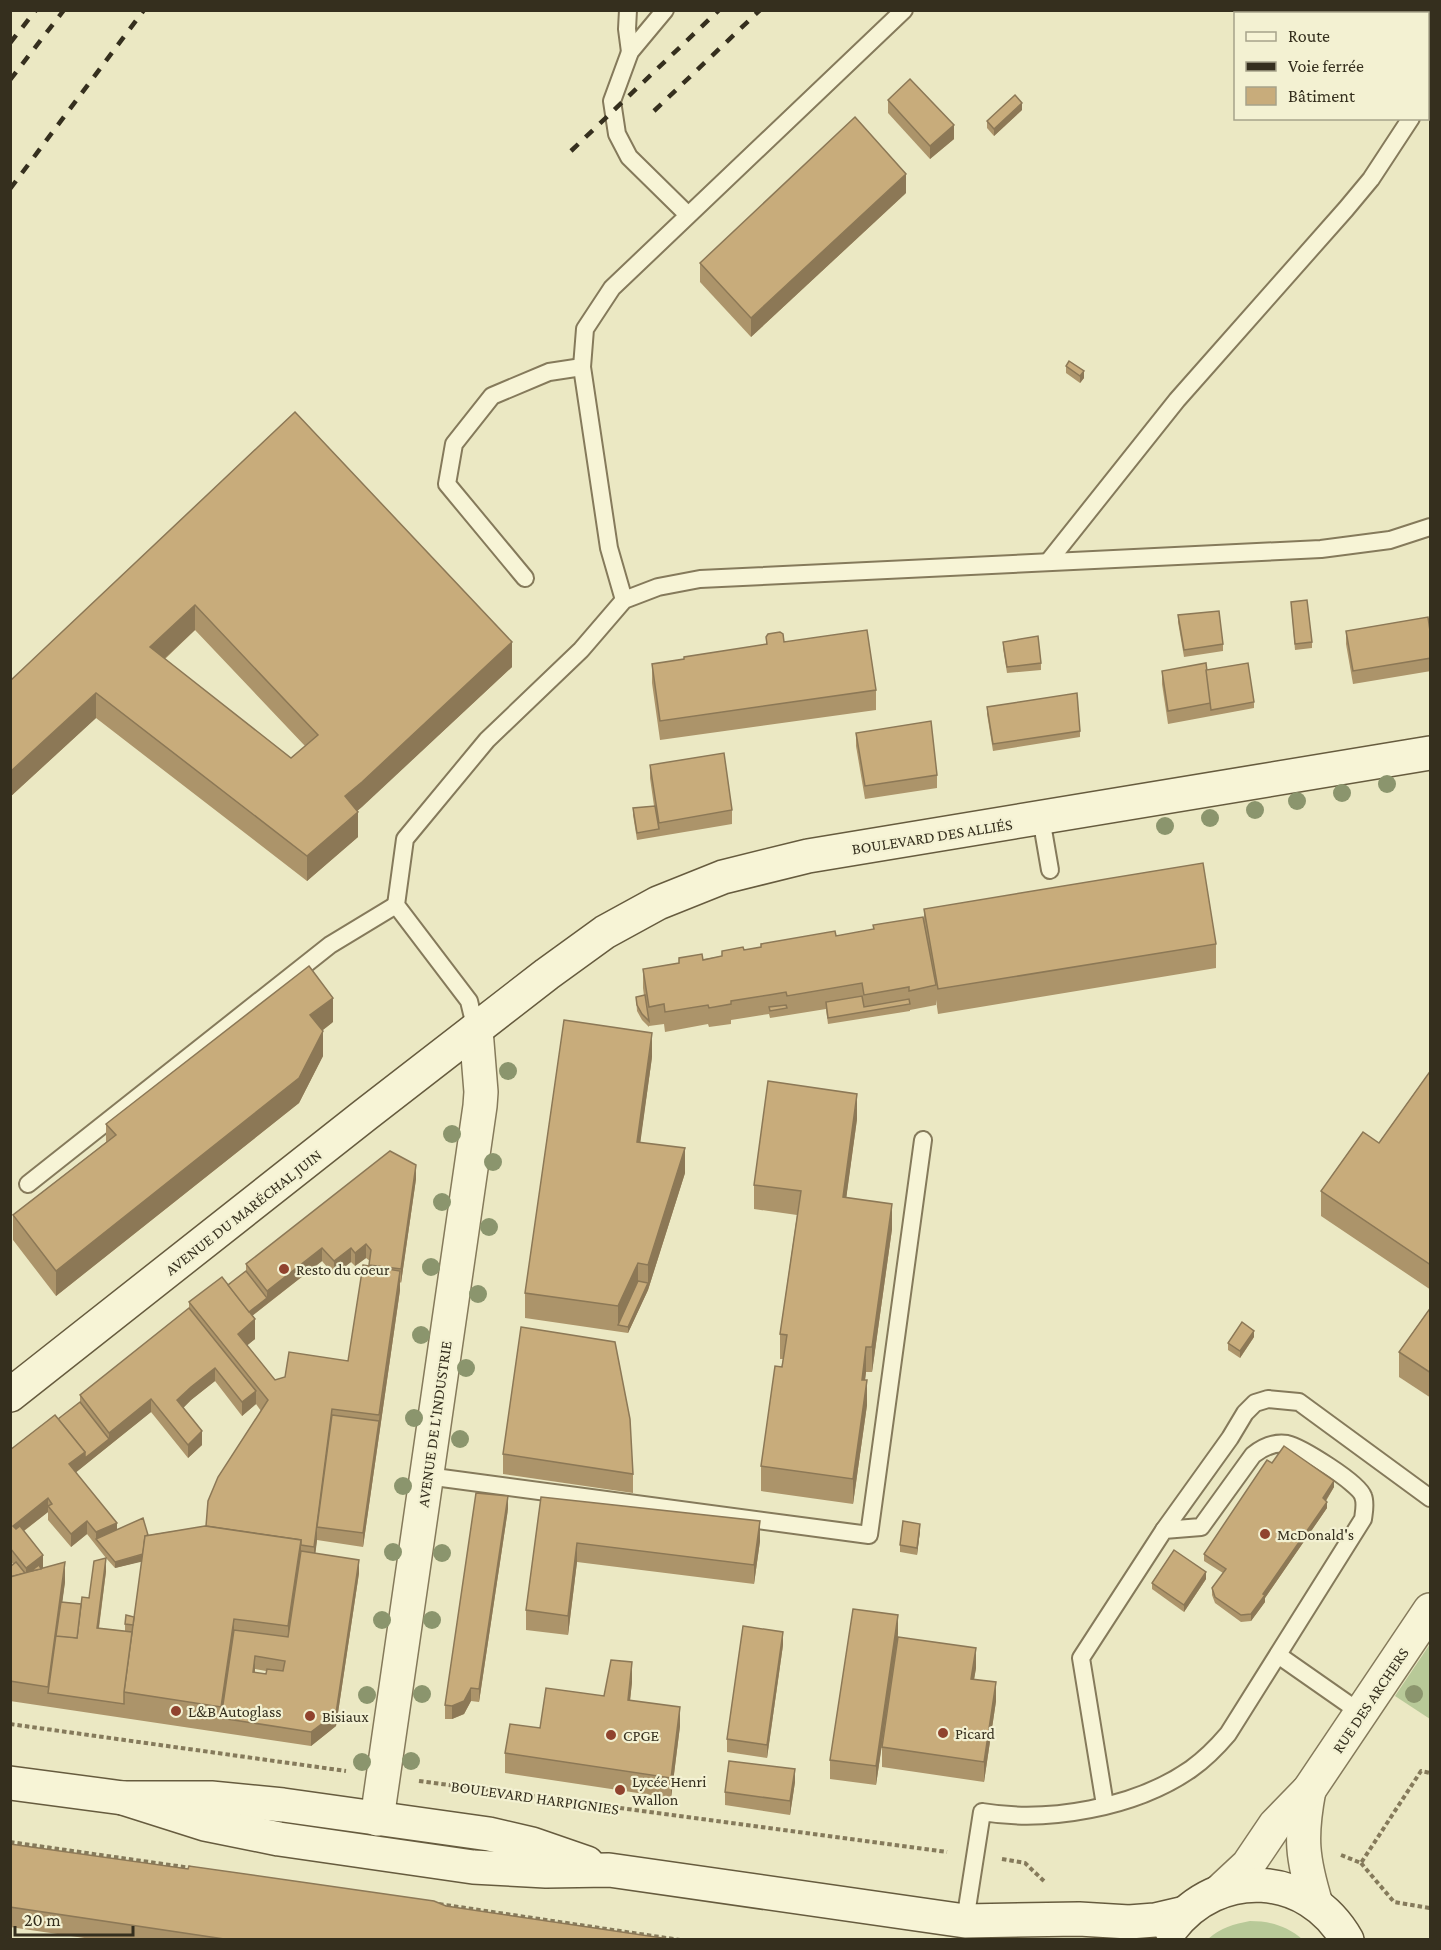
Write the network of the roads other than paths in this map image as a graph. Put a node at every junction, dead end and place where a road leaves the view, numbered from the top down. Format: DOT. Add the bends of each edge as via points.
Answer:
graph roads {
  1 [pos="628,10"];
  2 [pos="665,10"];
  3 [pos="904,10"];
  4 [pos="630,52"];
  5 [pos="1410,120"];
  6 [pos="688,215"];
  7 [pos="582,367"];
  8 [pos="1431,527"];
  9 [pos="1048,562"];
  10 [pos="525,578"];
  11 [pos="624,600"];
  12 [pos="1431,753"];
  13 [pos="1041,818"];
  14 [pos="1050,870"];
  15 [pos="396,905"];
  16 [pos="476,1030"];
  17 [pos="923,1140"];
  18 [pos="28,1184"];
  19 [pos="10,1395"];
  20 [pos="427,1476"];
  21 [pos="1431,1498"];
  22 [pos="1164,1530"];
  23 [pos="1431,1610"];
  24 [pos="1278,1655"];
  25 [pos="1361,1713"];
  26 [pos="10,1783"];
  27 [pos="1309,1790"];
  28 [pos="123,1798"];
  29 [pos="1105,1806"];
  30 [pos="377,1819"];
  31 [pos="609,1870"];
  32 [pos="1219,1892"];
  33 [pos="1316,1904"];
  34 [pos="1185,1913"];
  35 [pos="965,1921"];
  36 [pos="1344,1935"];
  37 [pos="1015,1940"];
  38 [pos="1165,1940"];
  39 [pos="1373,1940"];
  1 -- 4 [label="lane"];
  2 -- 4 [label="lane"];
  3 -- 6 [label="lane"];
  4 -- 6 [label="lane" via="612,101 617,134 629,157"];
  5 -- 9 [label="lane" via="1371,179 1177,400"];
  6 -- 7 [label="lane" via="612,288 585,329"];
  7 -- 10 [label="lane" via="549,372 492,396 454,444 447,484"];
  7 -- 11 [label="lane" via="609,548"];
  8 -- 9 [label="lane" via="1390,540 1321,549"];
  9 -- 11 [label="lane" via="700,579 658,586"];
  11 -- 15 [label="lane" via="581,650 487,740 405,839"];
  12 -- 13 [label="main road, BOULEVARD DES ALLIÉS"];
  13 -- 14 [label="lane"];
  13 -- 16 [label="main road, BOULEVARD DES ALLIÉS" via="808,856 723,877 658,903 605,932"];
  15 -- 16 [label="lane" via="469,1001"];
  15 -- 18 [label="lane" via="330,945"];
  16 -- 19 [label="main road, AVENUE DU MARÉCHAL JUIN"];
  16 -- 20 [label="main road, AVENUE DE L'INDUSTRIE" via="480,1106"];
  17 -- 20 [label="lane" via="869,1536"];
  20 -- 30 [label="main road, AVENUE DE L'INDUSTRIE"];
  21 -- 22 [label="lane" via="1299,1402 1268,1399 1255,1403 1245,1413"];
  22 -- 24 [label="lane" via="1201,1527 1253,1455 1275,1444 1302,1449 1356,1485 1363,1495 1363,1519"];
  22 -- 29 [label="lane" via="1081,1658"];
  23 -- 25 [label="main road, RUE DES ARCHERS"];
  24 -- 25 [label="lane"];
  24 -- 29 [label="lane" via="1242,1715 1212,1752 1170,1781"];
  25 -- 27 [label="main road, RUE DES ARCHERS"];
  26 -- 28 [label="main road"];
  27 -- 32 [label="main road, RUE DES ARCHERS" via="1275,1825 1248,1865"];
  27 -- 33 [label="main road, RUE DES ARCHERS" via="1303,1846"];
  28 -- 30 [label="main road" via="245,1800"];
  28 -- 31 [label="main road" via="205,1824 290,1841 473,1867"];
  29 -- 35 [label="lane" via="1043,1816 982,1812"];
  30 -- 31 [label="main road" via="513,1839"];
  31 -- 35 [label="main road"];
  32 -- 33 [label="main road" via="1243,1885 1269,1885"];
  32 -- 34 [label="main road"];
  33 -- 36 [label="main road"];
  34 -- 35 [label="main road" via="1129,1922"];
  34 -- 38 [label="main road"];
  35 -- 37 [label="main road"];
  36 -- 39 [label="main road"];
}
